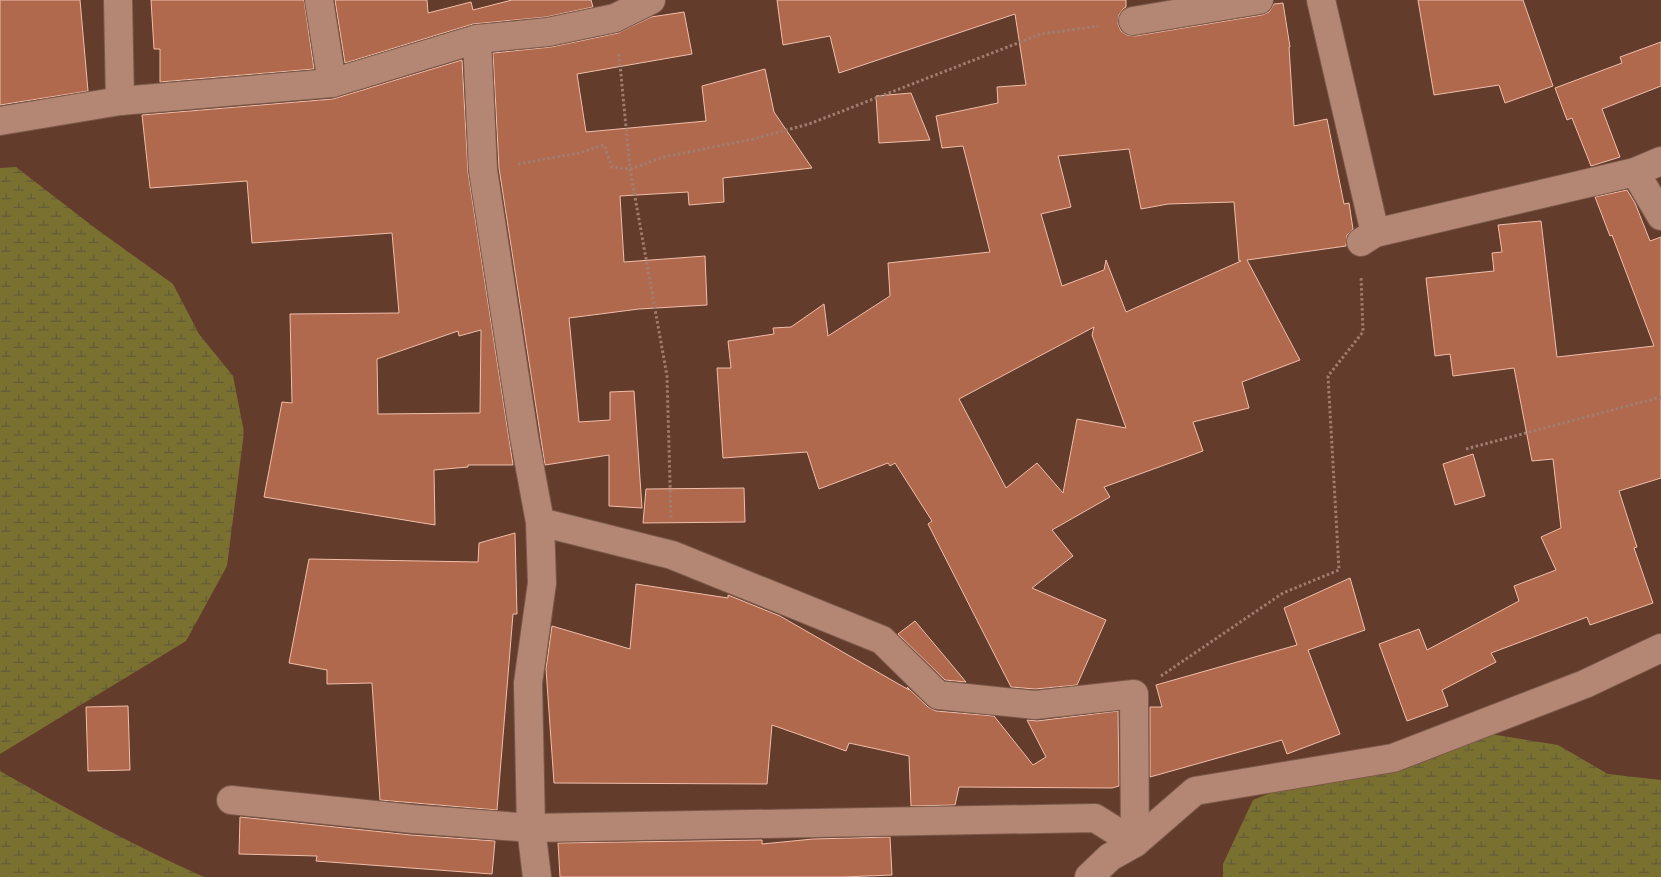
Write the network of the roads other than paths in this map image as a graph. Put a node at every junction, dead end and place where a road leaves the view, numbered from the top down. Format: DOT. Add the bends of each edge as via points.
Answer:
graph roads {
  1 [pos="118,0"];
  2 [pos="320,0"];
  3 [pos="651,0"];
  4 [pos="1260,0"];
  5 [pos="1321,0"];
  6 [pos="1133,21"];
  7 [pos="478,39"];
  8 [pos="332,83"];
  9 [pos="120,101"];
  10 [pos="0,121"];
  11 [pos="1661,161"];
  12 [pos="1636,172"];
  13 [pos="1661,216"];
  14 [pos="540,522"];
  15 [pos="1661,648"];
  16 [pos="231,800"];
  17 [pos="531,828"];
  18 [pos="1135,843"];
  19 [pos="537,877"];
  20 [pos="1090,877"];
  1 -- 9 [label="street"];
  2 -- 8 [label="street"];
  3 -- 7 [label="street" via="615,18 548,32"];
  4 -- 6 [label="street"];
  5 -- 12 [label="street" via="1368,237"];
  7 -- 8 [label="street"];
  7 -- 14 [label="street" via="483,170"];
  8 -- 9 [label="street"];
  9 -- 10 [label="street"];
  11 -- 12 [label="street"];
  12 -- 13 [label="street"];
  14 -- 17 [label="street" via="542,583 528,683"];
  14 -- 18 [label="street" via="672,555 882,640 938,695 1035,705 1134,694"];
  15 -- 18 [label="street" via="1585,684 1393,758 1195,791"];
  16 -- 17 [label="street"];
  17 -- 18 [label="street" via="1095,818"];
  17 -- 19 [label="street"];
  18 -- 20 [label="street" via="1110,857"];
}
